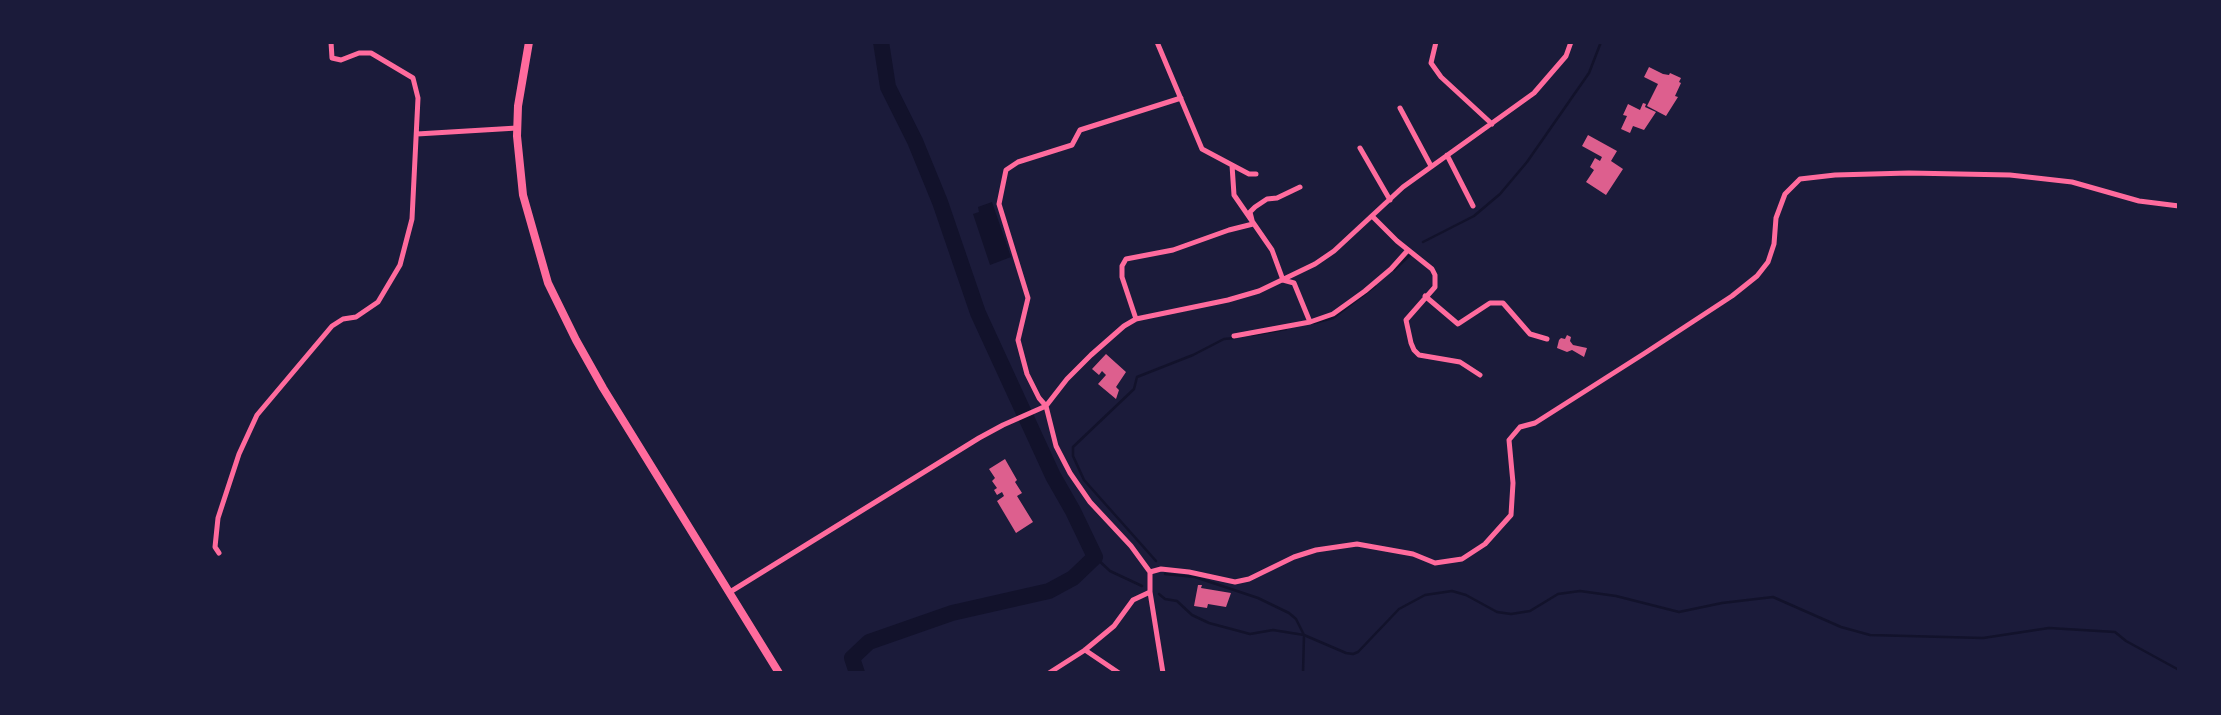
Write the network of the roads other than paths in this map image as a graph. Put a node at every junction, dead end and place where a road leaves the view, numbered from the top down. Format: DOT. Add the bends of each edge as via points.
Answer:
graph roads {
  1 [pos="331,42"];
  2 [pos="529,42"];
  3 [pos="1157,42"];
  4 [pos="1436,42"];
  5 [pos="1571,42"];
  6 [pos="1181,98"];
  7 [pos="1400,108"];
  8 [pos="1492,124"];
  9 [pos="517,128"];
  10 [pos="417,134"];
  11 [pos="1360,148"];
  12 [pos="1447,155"];
  13 [pos="1232,165"];
  14 [pos="1431,166"];
  15 [pos="1256,174"];
  16 [pos="1300,187"];
  17 [pos="1390,200"];
  18 [pos="1472,206"];
  19 [pos="2179,206"];
  20 [pos="1373,216"];
  21 [pos="1253,224"];
  22 [pos="1409,250"];
  23 [pos="1283,280"];
  24 [pos="1425,296"];
  25 [pos="1136,319"];
  26 [pos="1310,322"];
  27 [pos="1234,336"];
  28 [pos="1547,340"];
  29 [pos="1480,375"];
  30 [pos="1043,407"];
  31 [pos="219,553"];
  32 [pos="1150,572"];
  33 [pos="730,592"];
  34 [pos="1150,592"];
  35 [pos="1085,650"];
  36 [pos="779,673"];
  37 [pos="1049,673"];
  38 [pos="1119,673"];
  39 [pos="1163,673"];
  1 -- 10 [label="street" via="332,58 371,54 413,78 418,98"];
  2 -- 9 [label="main road"];
  3 -- 6 [label="street"];
  4 -- 8 [label="street" via="1431,63"];
  5 -- 8 [label="street" via="1545,83"];
  6 -- 13 [label="street" via="1202,149"];
  6 -- 30 [label="street" via="1080,130 1072,145 1006,170 999,204 1028,298 1018,340"];
  7 -- 14 [label="street"];
  8 -- 12 [label="street"];
  9 -- 10 [label="street"];
  9 -- 33 [label="main road" via="523,195 548,283 603,388"];
  10 -- 31 [label="street" via="412,219 400,265 378,302 332,326 257,415 218,518 215,547"];
  11 -- 17 [label="street"];
  12 -- 14 [label="street"];
  12 -- 18 [label="street"];
  13 -- 15 [label="street"];
  13 -- 21 [label="street" via="1234,195"];
  14 -- 17 [label="street"];
  16 -- 21 [label="street" via="1255,207 1250,212"];
  17 -- 20 [label="street"];
  19 -- 32 [label="street" via="2139,201 2072,182 2010,176 1909,173 1800,179 1785,194 1768,262 1757,276 1645,353 1520,428 1509,440 1511,515 1485,544 1462,559 1435,563 1413,554 1357,544 1305,553 1235,582 1189,572"];
  20 -- 22 [label="street"];
  20 -- 23 [label="street" via="1334,251"];
  21 -- 23 [label="street" via="1272,250"];
  21 -- 25 [label="street" via="1173,250 1126,259 1122,277"];
  22 -- 24 [label="street" via="1435,275 1435,287"];
  22 -- 26 [label="street" via="1365,291 1333,314"];
  23 -- 25 [label="street" via="1228,300"];
  23 -- 26 [label="street" via="1294,283"];
  24 -- 28 [label="street" via="1458,324 1490,303 1503,303 1530,334"];
  24 -- 29 [label="street" via="1406,320 1414,350 1419,355 1460,362"];
  25 -- 30 [label="street" via="1091,355"];
  26 -- 27 [label="street"];
  30 -- 32 [label="street" via="1070,473"];
  30 -- 33 [label="street" via="1006,423"];
  32 -- 34 [label="street"];
  33 -- 36 [label="main road"];
  34 -- 35 [label="street" via="1133,600 1114,626"];
  34 -- 39 [label="street"];
  35 -- 37 [label="street"];
  35 -- 38 [label="street"];
}
